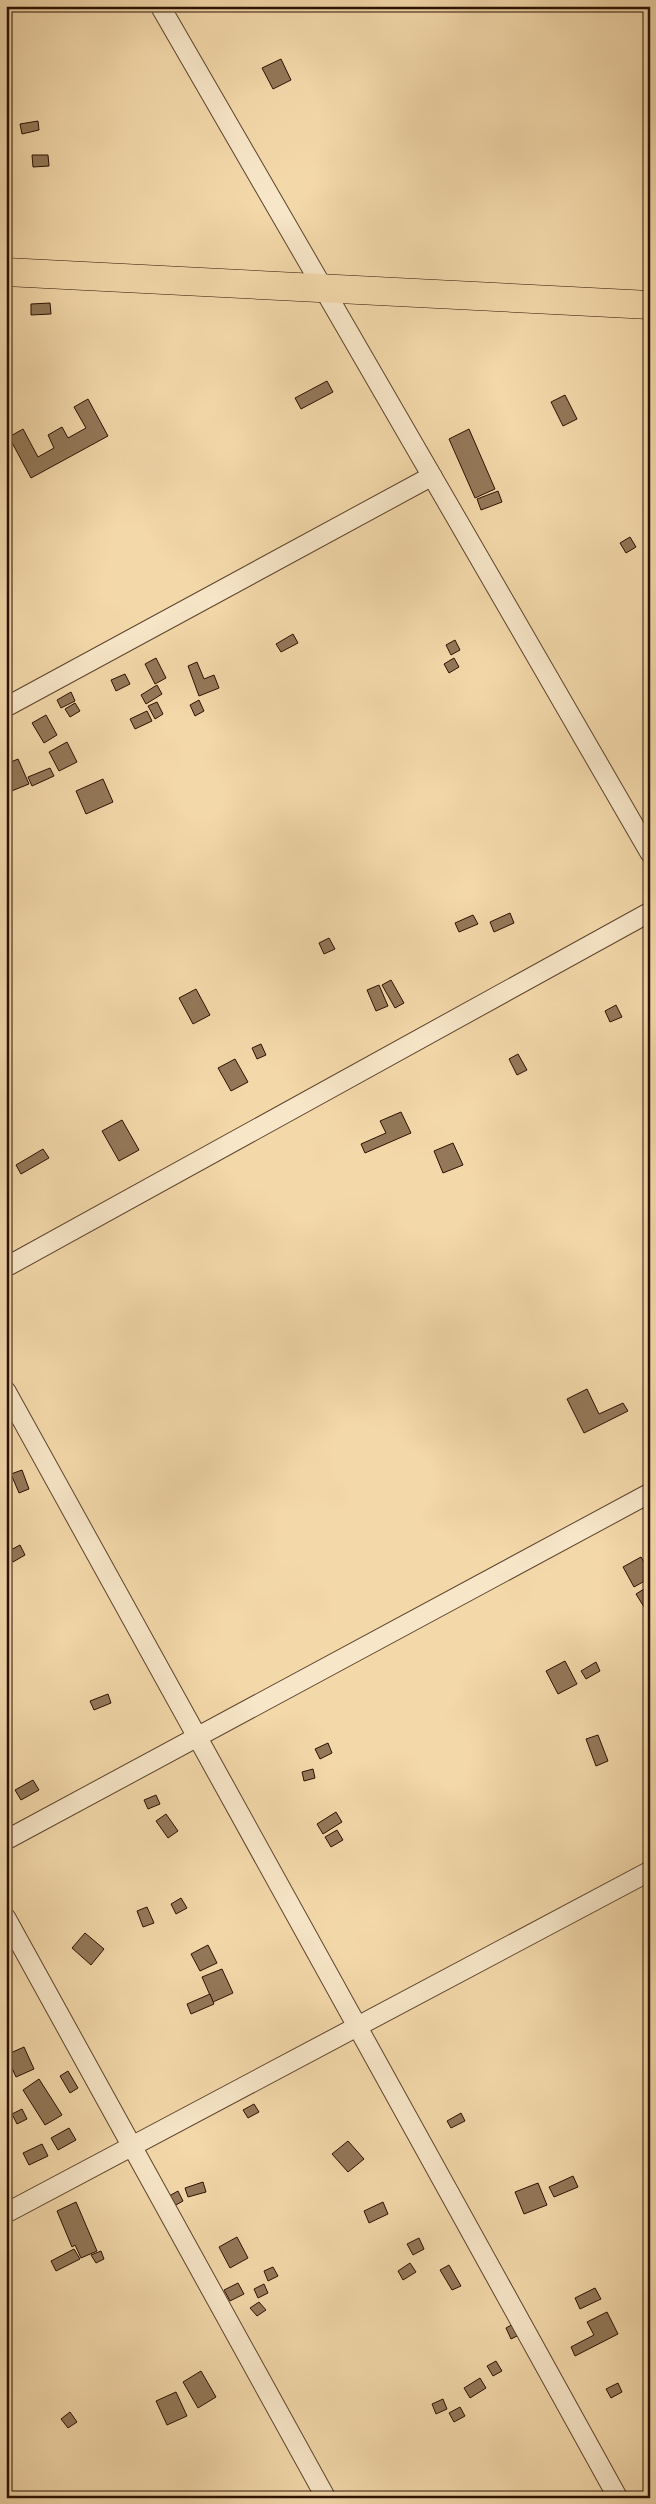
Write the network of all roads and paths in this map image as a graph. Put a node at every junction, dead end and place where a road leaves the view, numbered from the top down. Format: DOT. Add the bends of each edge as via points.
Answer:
graph roads {
  1 [pos="160,6"];
  2 [pos="6,272"];
  3 [pos="324,288"];
  4 [pos="650,305"];
  5 [pos="432,476"];
  6 [pos="6,707"];
  7 [pos="650,853"];
  8 [pos="650,912"];
  9 [pos="6,1267"];
  10 [pos="6,1391"];
  11 [pos="650,1493"];
  12 [pos="197,1737"];
  13 [pos="6,1840"];
  14 [pos="650,1871"];
  15 [pos="6,1918"];
  16 [pos="357,2026"];
  17 [pos="132,2146"];
  18 [pos="10,2211"];
  19 [pos="326,2498"];
  20 [pos="618,2498"];
  1 -- 3 [label="street"];
  2 -- 3 [label="main road"];
  3 -- 4 [label="main road"];
  3 -- 5 [label="street"];
  5 -- 6 [label="street"];
  5 -- 7 [label="street"];
  8 -- 9 [label="street"];
  10 -- 12 [label="street"];
  11 -- 12 [label="street"];
  12 -- 13 [label="street"];
  12 -- 16 [label="street"];
  14 -- 16 [label="street"];
  15 -- 17 [label="street"];
  16 -- 17 [label="street"];
  16 -- 20 [label="street"];
  17 -- 18 [label="street"];
  17 -- 19 [label="street"];
}
